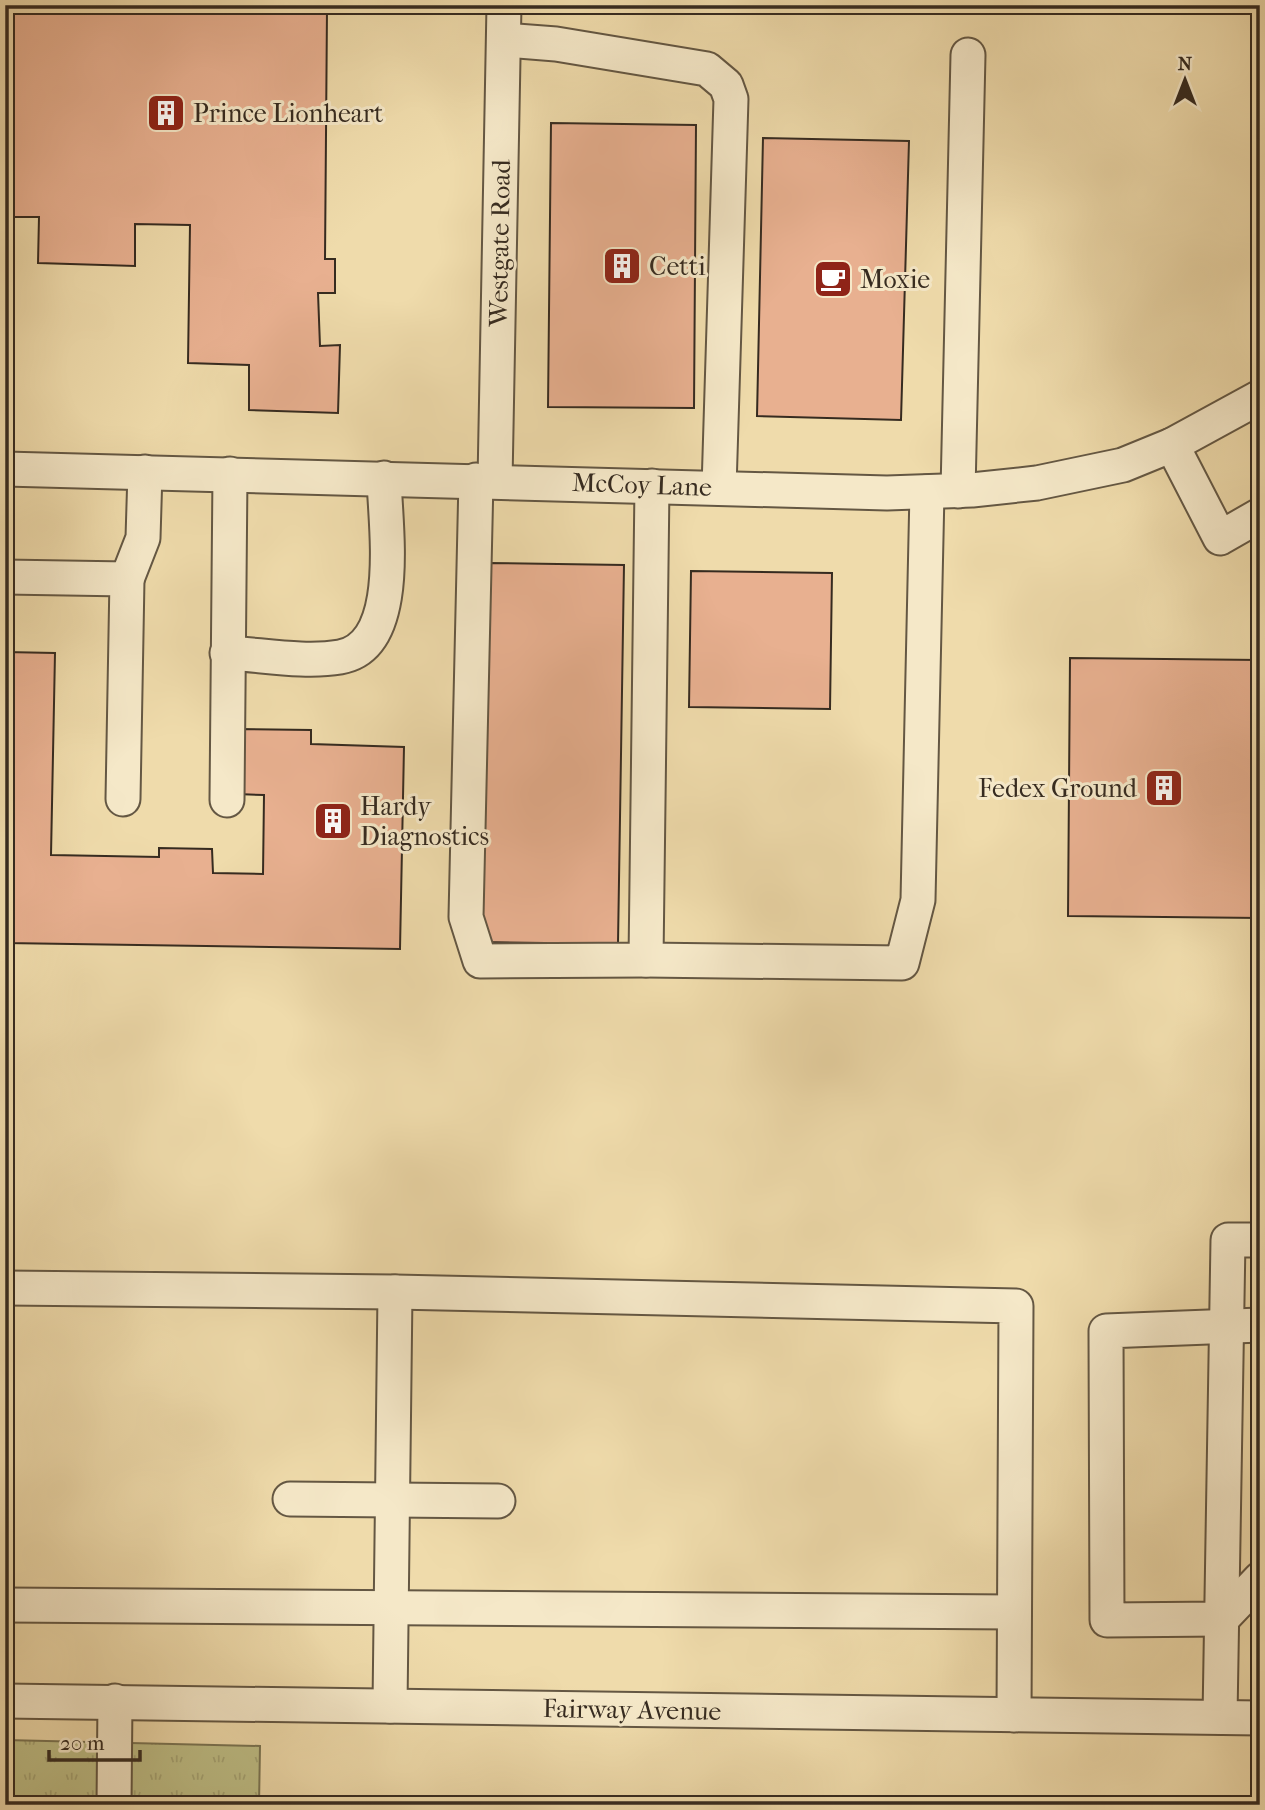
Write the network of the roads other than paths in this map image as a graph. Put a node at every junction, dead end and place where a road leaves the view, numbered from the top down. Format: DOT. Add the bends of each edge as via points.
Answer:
graph roads {
  1 [pos="504,5"];
  2 [pos="503,40"];
  3 [pos="968,55"];
  4 [pos="1260,397"];
  5 [pos="1172,444"];
  6 [pos="5,469"];
  7 [pos="145,472"];
  8 [pos="230,474"];
  9 [pos="384,478"];
  10 [pos="486,480"];
  11 [pos="652,486"];
  12 [pos="719,488"];
  13 [pos="942,491"];
  14 [pos="1260,515"];
  15 [pos="5,577"];
  16 [pos="127,579"];
  17 [pos="227,653"];
  18 [pos="123,799"];
  19 [pos="227,800"];
  20 [pos="646,960"];
  21 [pos="1260,1240"];
  22 [pos="5,1288"];
  23 [pos="395,1292"];
  24 [pos="1260,1325"];
  25 [pos="1226,1326"];
  26 [pos="290,1499"];
  27 [pos="391,1499"];
  28 [pos="498,1501"];
  29 [pos="1260,1580"];
  30 [pos="5,1605"];
  31 [pos="389,1607"];
  32 [pos="1014,1612"];
  33 [pos="1222,1619"];
  34 [pos="5,1701"];
  35 [pos="116,1701"];
  36 [pos="390,1706"];
  37 [pos="1014,1715"];
  38 [pos="1220,1717"];
  39 [pos="1260,1718"];
  40 [pos="114,1805"];
  1 -- 2 [label="street, Westgate Road"];
  2 -- 10 [label="street, Westgate Road"];
  2 -- 12 [label="street" via="707,69 726,85 731,99"];
  3 -- 13 [label="street"];
  4 -- 5 [label="street, McCoy Lane"];
  5 -- 13 [label="street, McCoy Lane" via="1123,465 1038,483"];
  5 -- 14 [label="street" via="1220,538"];
  6 -- 7 [label="street, McCoy Lane"];
  7 -- 8 [label="street, McCoy Lane"];
  7 -- 16 [label="street" via="143,538"];
  8 -- 9 [label="street, McCoy Lane"];
  8 -- 17 [label="street"];
  9 -- 10 [label="street, McCoy Lane"];
  9 -- 17 [label="street" via="386,590 381,620 371,639 342,657"];
  10 -- 11 [label="street, McCoy Lane"];
  10 -- 20 [label="street, Westgate Road" via="466,917 480,961"];
  11 -- 12 [label="street, McCoy Lane"];
  11 -- 20 [label="street"];
  12 -- 13 [label="street, McCoy Lane"];
  13 -- 20 [label="street" via="918,900 902,963"];
  15 -- 16 [label="street"];
  16 -- 18 [label="street"];
  17 -- 19 [label="street"];
  21 -- 25 [label="street" via="1228,1240"];
  22 -- 23 [label="street"];
  23 -- 27 [label="street"];
  23 -- 32 [label="street" via="1016,1306"];
  24 -- 25 [label="street"];
  25 -- 33 [label="street"];
  25 -- 33 [label="street" via="1106,1331 1107,1620"];
  26 -- 27 [label="street"];
  27 -- 28 [label="street"];
  27 -- 31 [label="street"];
  29 -- 33 [label="street"];
  30 -- 31 [label="street"];
  31 -- 32 [label="street"];
  31 -- 36 [label="street"];
  32 -- 37 [label="street"];
  33 -- 38 [label="street"];
  34 -- 35 [label="street, Fairway Avenue"];
  35 -- 36 [label="street, Fairway Avenue"];
  35 -- 40 [label="street"];
  36 -- 37 [label="street, Fairway Avenue"];
  37 -- 38 [label="street, Fairway Avenue"];
  38 -- 39 [label="street, Fairway Avenue"];
}
